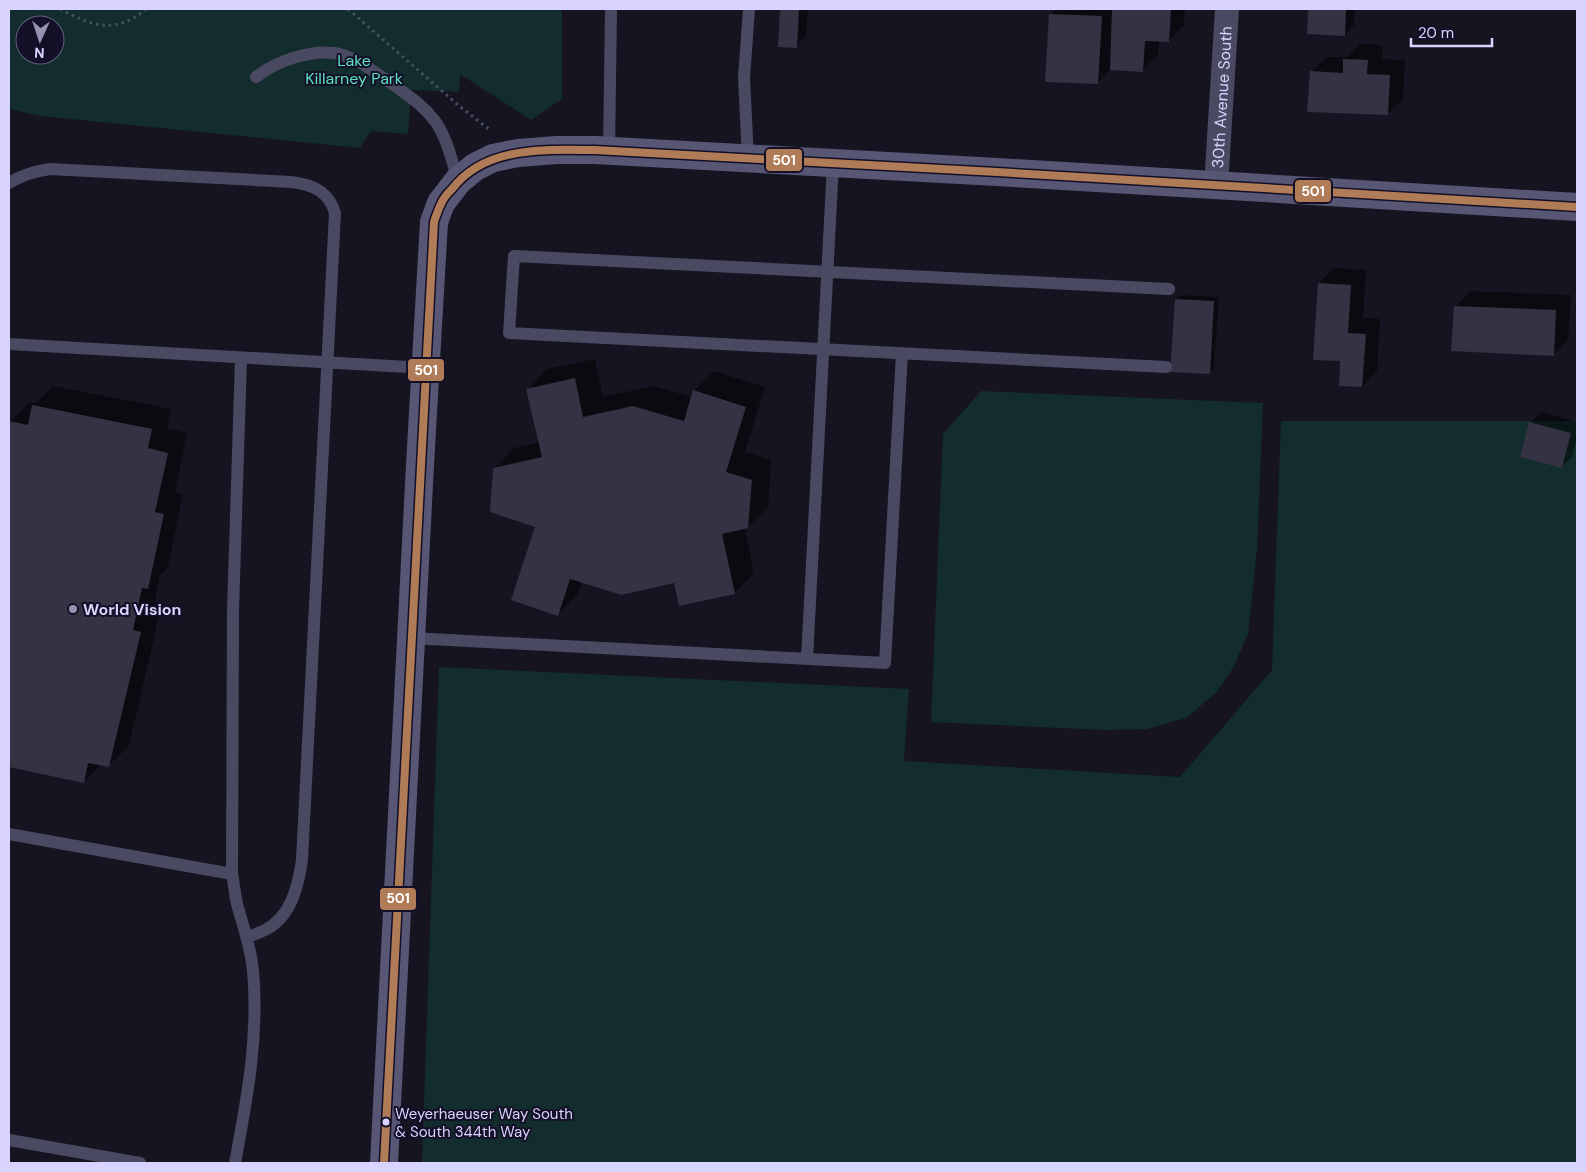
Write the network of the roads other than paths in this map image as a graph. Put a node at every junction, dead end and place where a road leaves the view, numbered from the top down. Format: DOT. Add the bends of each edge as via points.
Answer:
graph roads {
  1 [pos="611,9"];
  2 [pos="749,9"];
  3 [pos="1227,9"];
  4 [pos="256,77"];
  5 [pos="609,151"];
  6 [pos="748,159"];
  7 [pos="833,164"];
  8 [pos="458,181"];
  9 [pos="9,183"];
  10 [pos="1216,186"];
  11 [pos="1577,207"];
  12 [pos="828,272"];
  13 [pos="1169,289"];
  14 [pos="9,344"];
  15 [pos="823,349"];
  16 [pos="902,353"];
  17 [pos="241,358"];
  18 [pos="327,363"];
  19 [pos="1166,367"];
  20 [pos="425,368"];
  21 [pos="411,638"];
  22 [pos="807,659"];
  23 [pos="9,834"];
  24 [pos="232,874"];
  25 [pos="247,937"];
  26 [pos="9,1140"];
  27 [pos="93,1159"];
  28 [pos="140,1163"];
  29 [pos="236,1163"];
  30 [pos="384,1163"];
  1 -- 5 [label="lane"];
  2 -- 6 [label="lane" via="744,78"];
  3 -- 10 [label="street, 30th Avenue South"];
  4 -- 8 [label="lane" via="266,69 300,55 335,53 354,60 424,107 447,144"];
  5 -- 6 [label="street"];
  5 -- 8 [label="street" via="518,153 493,158"];
  6 -- 7 [label="street"];
  7 -- 10 [label="street"];
  7 -- 12 [label="lane"];
  8 -- 20 [label="street" via="441,203 434,222"];
  9 -- 18 [label="lane" via="35,171 50,169 281,182 311,186 324,193 335,213"];
  10 -- 11 [label="street"];
  12 -- 13 [label="lane"];
  12 -- 15 [label="lane"];
  12 -- 15 [label="lane" via="514,256 509,333"];
  14 -- 17 [label="lane"];
  15 -- 16 [label="lane"];
  15 -- 22 [label="lane"];
  16 -- 19 [label="lane"];
  16 -- 22 [label="lane" via="885,663"];
  17 -- 18 [label="lane"];
  17 -- 24 [label="lane" via="233,611"];
  18 -- 20 [label="lane"];
  18 -- 25 [label="lane" via="299,882 281,916 267,929"];
  20 -- 21 [label="street"];
  21 -- 22 [label="lane"];
  21 -- 30 [label="street"];
  23 -- 24 [label="lane"];
  24 -- 25 [label="lane"];
  25 -- 29 [label="lane" via="253,969 254,1037 251,1079"];
  26 -- 27 [label="lane"];
  27 -- 28 [label="lane"];
}
